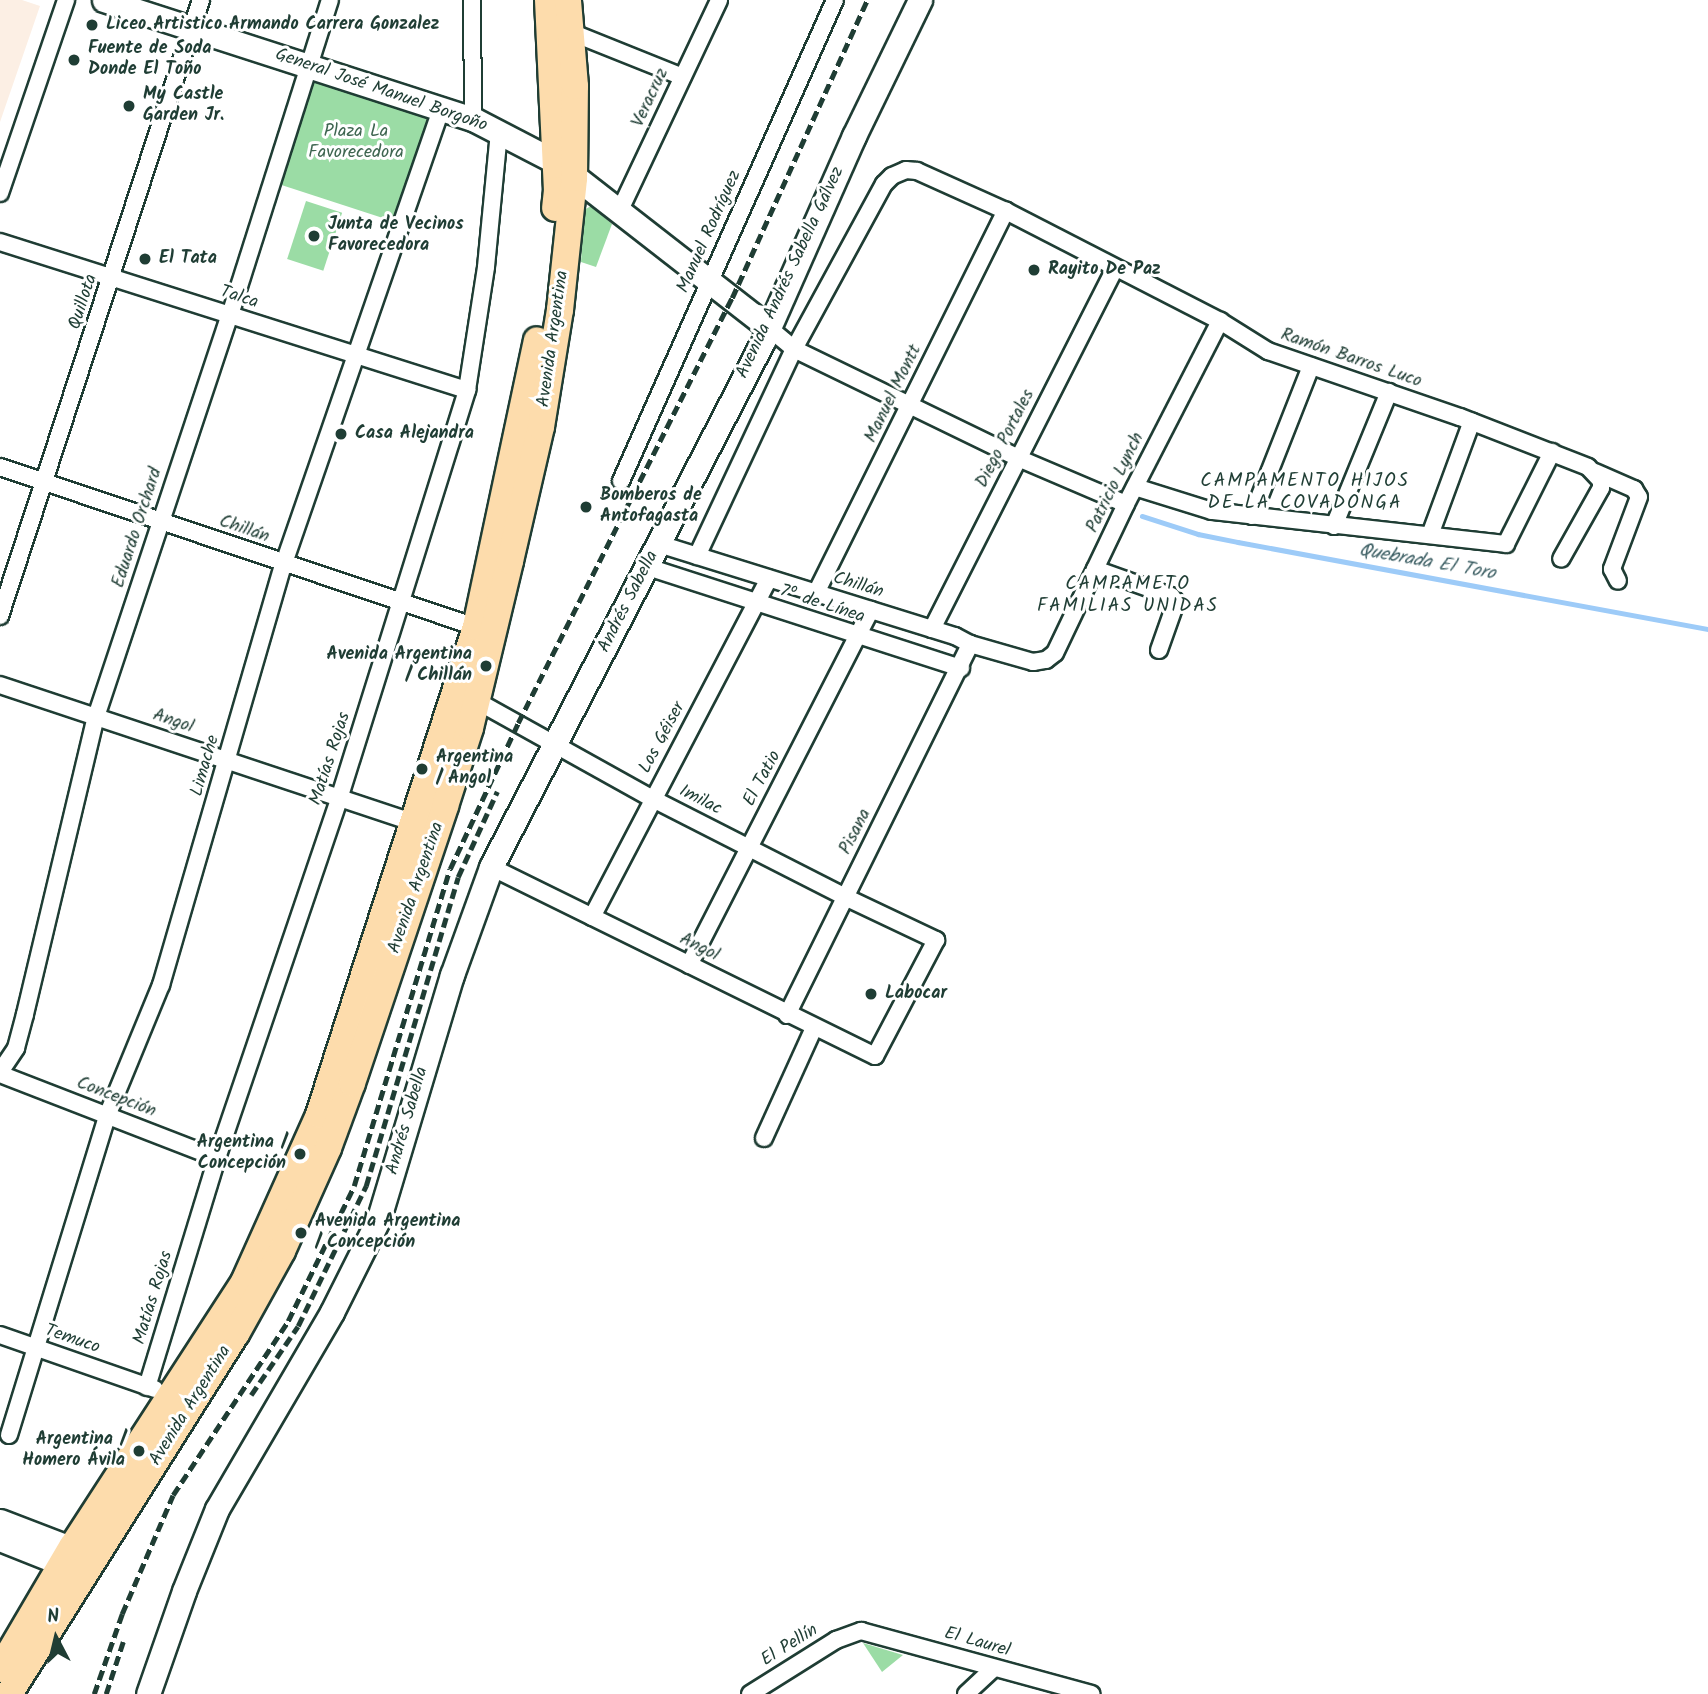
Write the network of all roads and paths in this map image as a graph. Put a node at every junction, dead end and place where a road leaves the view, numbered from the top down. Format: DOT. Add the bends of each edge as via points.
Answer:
graph roads {
  1 [pos="66,0"];
  2 [pos="104,0"];
  3 [pos="201,0"];
  4 [pos="330,0"];
  5 [pos="472,0"];
  6 [pos="548,0"];
  7 [pos="568,0"];
  8 [pos="719,0"];
  9 [pos="835,0"];
  10 [pos="920,0"];
  11 [pos="194,29"];
  12 [pos="573,33"];
  13 [pos="310,66"];
  14 [pos="682,76"];
  15 [pos="441,108"];
  16 [pos="474,119"];
  17 [pos="499,132"];
  18 [pos="565,170"];
  19 [pos="0,192"];
  20 [pos="1006,211"];
  21 [pos="619,212"];
  22 [pos="0,242"];
  23 [pos="1115,268"];
  24 [pos="113,278"];
  25 [pos="708,282"];
  26 [pos="230,316"];
  27 [pos="1220,321"];
  28 [pos="769,328"];
  29 [pos="794,348"];
  30 [pos="355,355"];
  31 [pos="1311,366"];
  32 [pos="467,390"];
  33 [pos="1389,392"];
  34 [pos="910,405"];
  35 [pos="1472,421"];
  36 [pos="1552,452"];
  37 [pos="1018,458"];
  38 [pos="0,467"];
  39 [pos="1595,472"];
  40 [pos="621,481"];
  41 [pos="44,482"];
  42 [pos="1135,487"];
  43 [pos="1126,504"];
  44 [pos="1252,516"];
  45 [pos="160,521"];
  46 [pos="1334,526"];
  47 [pos="1430,535"];
  48 [pos="659,544"];
  49 [pos="697,555"];
  50 [pos="1561,559"];
  51 [pos="284,564"];
  52 [pos="648,567"];
  53 [pos="1096,569"];
  54 [pos="769,578"];
  55 [pos="1618,581"];
  56 [pos="816,593"];
  57 [pos="401,602"];
  58 [pos="756,604"];
  59 [pos="871,610"];
  60 [pos="0,616"];
  61 [pos="476,627"];
  62 [pos="932,629"];
  63 [pos="859,637"];
  64 [pos="971,644"];
  65 [pos="1159,650"];
  66 [pos="1046,660"];
  67 [pos="961,668"];
  68 [pos="460,679"];
  69 [pos="0,685"];
  70 [pos="476,702"];
  71 [pos="96,717"];
  72 [pos="556,743"];
  73 [pos="228,761"];
  74 [pos="339,799"];
  75 [pos="653,799"];
  76 [pos="414,823"];
  77 [pos="749,848"];
  78 [pos="491,866"];
  79 [pos="845,897"];
  80 [pos="593,916"];
  81 [pos="689,965"];
  82 [pos="787,1014"];
  83 [pos="814,1028"];
  84 [pos="874,1056"];
  85 [pos="0,1073"];
  86 [pos="107,1116"];
  87 [pos="764,1138"];
  88 [pos="218,1158"];
  89 [pos="0,1335"];
  90 [pos="34,1347"];
  91 [pos="159,1391"];
  92 [pos="9,1435"];
  93 [pos="0,1521"];
  94 [pos="0,1539"];
  95 [pos="67,1555"];
  96 [pos="91,1566"];
  97 [pos="852,1632"];
  98 [pos="994,1668"];
  99 [pos="0,1669"];
  100 [pos="757,1692"];
  101 [pos="9,1694"];
  102 [pos="148,1694"];
  103 [pos="966,1694"];
  104 [pos="1092,1694"];
  1 -- 19 [label="street"];
  2 -- 11 [label="main road, General José Manuel Borgoño"];
  3 -- 11 [label="street, Quillota"];
  4 -- 13 [label="street, Eduardo Orchard"];
  5 -- 16 [label="street"];
  6 -- 18 [label="main road, Avenida Argentina"];
  7 -- 12 [label="main road, Avenida Argentina"];
  8 -- 14 [label="street, Veracruz"];
  9 -- 25 [label="street, Manuel Rodríguez"];
  10 -- 28 [label="main road, Avenida Andrés Sabella Gálvez"];
  11 -- 13 [label="main road, General José Manuel Borgoño"];
  11 -- 24 [label="street, Quillota"];
  12 -- 14 [label="street"];
  12 -- 18 [label="main road, Avenida Argentina"];
  13 -- 15 [label="main road, General José Manuel Borgoño"];
  13 -- 26 [label="street, Eduardo Orchard"];
  14 -- 21 [label="street, Veracruz"];
  15 -- 16 [label="main road, General José Manuel Borgoño"];
  15 -- 30 [label="street, Limache"];
  16 -- 17 [label="main road, General José Manuel Borgoño"];
  17 -- 18 [label="main road, General José Manuel Borgoño"];
  17 -- 32 [label="street, Matías Rojas" via="486,267"];
  18 -- 21 [label="main road, General José Manuel Borgoño"];
  18 -- 61 [label="main road, Avenida Argentina" via="556,194 543,310 522,425"];
  18 -- 70 [label="main road, Avenida Argentina" via="560,310 541,427"];
  20 -- 23 [label="street, Ramón Barros Luco"];
  20 -- 29 [label="street, Ramón Barros Luco" via="917,171 892,176"];
  20 -- 34 [label="street, Manuel Montt"];
  21 -- 25 [label="main road, General José Manuel Borgoño"];
  22 -- 24 [label="street, Talca"];
  23 -- 27 [label="street, Ramón Barros Luco"];
  23 -- 37 [label="street, Diego Portales"];
  24 -- 26 [label="street, Talca"];
  24 -- 41 [label="street, Quillota"];
  25 -- 28 [label="main road, General José Manuel Borgoño"];
  25 -- 40 [label="street, Manuel Rodríguez"];
  26 -- 30 [label="street, Talca"];
  26 -- 45 [label="street, Eduardo Orchard"];
  27 -- 31 [label="street, Ramón Barros Luco" via="1268,351"];
  27 -- 42 [label="street, Patricio Lynch"];
  28 -- 29 [label="street"];
  28 -- 48 [label="main road, Avenida Andrés Sabella Gálvez"];
  29 -- 34 [label="street"];
  29 -- 49 [label="street"];
  30 -- 32 [label="street, Talca"];
  30 -- 51 [label="street, Limache"];
  31 -- 33 [label="street, Ramón Barros Luco"];
  31 -- 44 [label="street"];
  32 -- 57 [label="street, Matías Rojas"];
  33 -- 35 [label="street, Ramón Barros Luco"];
  33 -- 46 [label="street"];
  34 -- 37 [label="street"];
  34 -- 56 [label="street, Manuel Montt"];
  35 -- 36 [label="street, Ramón Barros Luco"];
  35 -- 47 [label="street"];
  36 -- 39 [label="street, Ramón Barros Luco"];
  36 -- 47 [label="street" via="1506,544"];
  37 -- 43 [label="street"];
  37 -- 62 [label="street, Diego Portales"];
  38 -- 41 [label="street, Chillán"];
  39 -- 50 [label="street" via="1601,488"];
  39 -- 55 [label="street, Ramón Barros Luco" via="1634,489 1639,497 1612,569"];
  41 -- 45 [label="street, Chillán"];
  41 -- 60 [label="street, Quillota"];
  42 -- 43 [label="street, Patricio Lynch"];
  42 -- 44 [label="street" via="1212,511"];
  43 -- 53 [label="street, Patricio Lynch"];
  44 -- 46 [label="street"];
  45 -- 51 [label="street, Chillán"];
  45 -- 71 [label="street, Eduardo Orchard"];
  46 -- 47 [label="street"];
  48 -- 49 [label="street, Chillán"];
  48 -- 52 [label="main road, Andrés Sabella"];
  49 -- 54 [label="street, Chillán"];
  51 -- 57 [label="street, Chillán"];
  51 -- 73 [label="street, Limache"];
  52 -- 58 [label="street, 7º de Línea"];
  52 -- 72 [label="main road, Andrés Sabella"];
  53 -- 65 [label="street" via="1171,596 1176,602"];
  53 -- 66 [label="street, Patricio Lynch" via="1055,653"];
  54 -- 56 [label="street, Chillán"];
  54 -- 58 [label="street, Los Géiser"];
  56 -- 59 [label="street, Chillán"];
  57 -- 61 [label="street, Chillán"];
  57 -- 74 [label="street, Matías Rojas"];
  58 -- 63 [label="street, 7º de Línea"];
  58 -- 75 [label="street, Los Géiser"];
  59 -- 62 [label="street, Chillán"];
  59 -- 63 [label="street, El Tatio"];
  61 -- 68 [label="main road, Avenida Argentina"];
  62 -- 64 [label="street, Chillán"];
  63 -- 67 [label="street, 7º de Línea"];
  63 -- 77 [label="street, El Tatio"];
  64 -- 66 [label="street, Chillán" via="1033,662"];
  64 -- 67 [label="street"];
  67 -- 79 [label="street, Pisana"];
  68 -- 70 [label="street, Imilac"];
  68 -- 76 [label="main road, Avenida Argentina"];
  69 -- 71 [label="street, Angol"];
  70 -- 72 [label="street, Imilac"];
  70 -- 96 [label="main road, Avenida Argentina" via="352,1083 306,1197 256,1301"];
  71 -- 73 [label="street, Angol"];
  71 -- 85 [label="street, Eduardo Orchard" via="16,1048"];
  72 -- 75 [label="street, Imilac"];
  72 -- 78 [label="main road, Andrés Sabella"];
  73 -- 74 [label="street, Angol"];
  73 -- 86 [label="street, Limache" via="161,985"];
  74 -- 76 [label="street, Angol"];
  74 -- 88 [label="street, Matías Rojas"];
  75 -- 77 [label="street, Imilac"];
  75 -- 80 [label="street, Los Géiser"];
  76 -- 91 [label="main road, Avenida Argentina" via="339,1059 290,1183 244,1282"];
  77 -- 79 [label="street, Imilac"];
  77 -- 81 [label="street, El Tatio"];
  78 -- 80 [label="street, Angol"];
  78 -- 102 [label="main road, Andrés Sabella" via="452,975 379,1218 332,1312 217,1509"];
  79 -- 82 [label="street, Pisana"];
  79 -- 84 [label="street, Imilac" via="936,940"];
  80 -- 81 [label="street, Angol"];
  81 -- 82 [label="street, Angol"];
  82 -- 83 [label="street, Angol"];
  83 -- 84 [label="street, Angol"];
  83 -- 87 [label="street"];
  85 -- 86 [label="street, Concepción"];
  86 -- 88 [label="street, Concepción"];
  86 -- 90 [label="street, Limache"];
  88 -- 91 [label="street, Matías Rojas"];
  89 -- 90 [label="street, Temuco"];
  90 -- 91 [label="street, Temuco"];
  90 -- 92 [label="street, Limache"];
  91 -- 95 [label="main road, Avenida Argentina"];
  93 -- 95 [label="main road"];
  94 -- 95 [label="main road"];
  95 -- 96 [label="main road"];
  95 -- 99 [label="main road, Avenida Argentina"];
  96 -- 101 [label="main road, Avenida Argentina"];
  97 -- 98 [label="street, El Laurel" via="870,1632"];
  97 -- 100 [label="street, El Pellín"];
  98 -- 103 [label="street"];
  98 -- 104 [label="street, El Laurel"];
}
